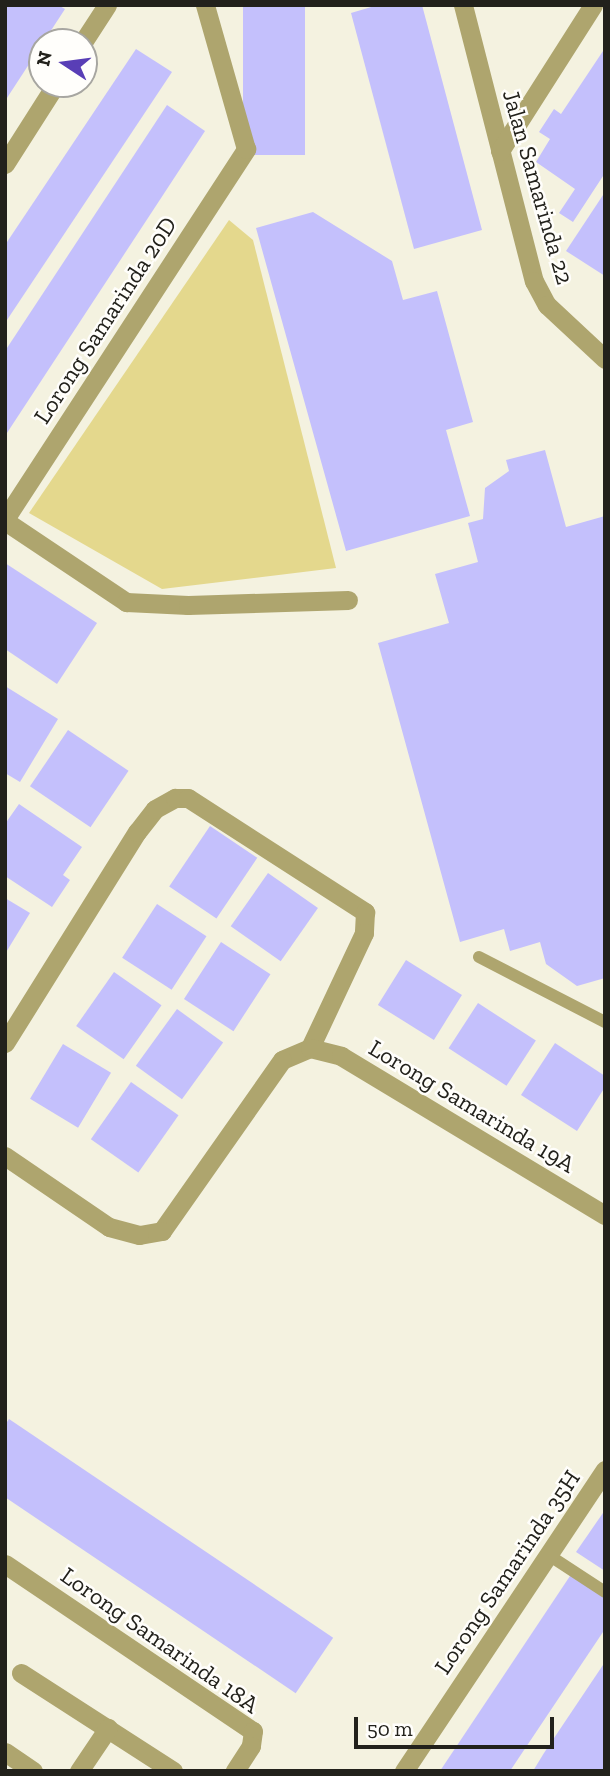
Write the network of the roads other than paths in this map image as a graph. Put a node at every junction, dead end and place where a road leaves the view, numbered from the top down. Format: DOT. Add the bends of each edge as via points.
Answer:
graph roads {
  1 [pos="107,5"];
  2 [pos="205,5"];
  3 [pos="463,5"];
  4 [pos="593,5"];
  5 [pos="92,28"];
  6 [pos="47,98"];
  7 [pos="500,151"];
  8 [pos="5,163"];
  9 [pos="605,359"];
  10 [pos="5,520"];
  11 [pos="348,600"];
  12 [pos="479,957"];
  13 [pos="605,1022"];
  14 [pos="5,1043"];
  15 [pos="310,1048"];
  16 [pos="5,1156"];
  17 [pos="605,1215"];
  18 [pos="605,1470"];
  19 [pos="547,1554"];
  20 [pos="5,1564"];
  21 [pos="605,1592"];
  22 [pos="22,1673"];
  23 [pos="108,1728"];
  24 [pos="5,1752"];
  25 [pos="33,1771"];
  26 [pos="79,1771"];
  27 [pos="173,1771"];
  28 [pos="234,1771"];
  29 [pos="404,1771"];
  1 -- 5 [label="street"];
  2 -- 10 [label="street, Lorong Samarinda 20D" via="246,149"];
  3 -- 7 [label="street, Jalan Samarinda 22"];
  4 -- 7 [label="street"];
  6 -- 8 [label="street"];
  7 -- 9 [label="street, Jalan Samarinda 22" via="539,293 579,339"];
  10 -- 11 [label="street" via="126,602 188,605"];
  12 -- 13 [label="lane"];
  14 -- 15 [label="street" via="137,832 155,809 175,798 188,798 365,912 364,933"];
  15 -- 16 [label="street" via="282,1060 162,1231 139,1235 109,1227"];
  15 -- 17 [label="street, Lorong Samarinda 19A" via="341,1056"];
  18 -- 19 [label="street, Lorong Samarinda 35H"];
  19 -- 21 [label="lane"];
  19 -- 29 [label="street, Lorong Samarinda 35H"];
  20 -- 28 [label="street, Lorong Samarinda 18A" via="253,1731 251,1746"];
  22 -- 23 [label="street"];
  23 -- 26 [label="street"];
  23 -- 27 [label="street"];
  24 -- 25 [label="street"];
}
